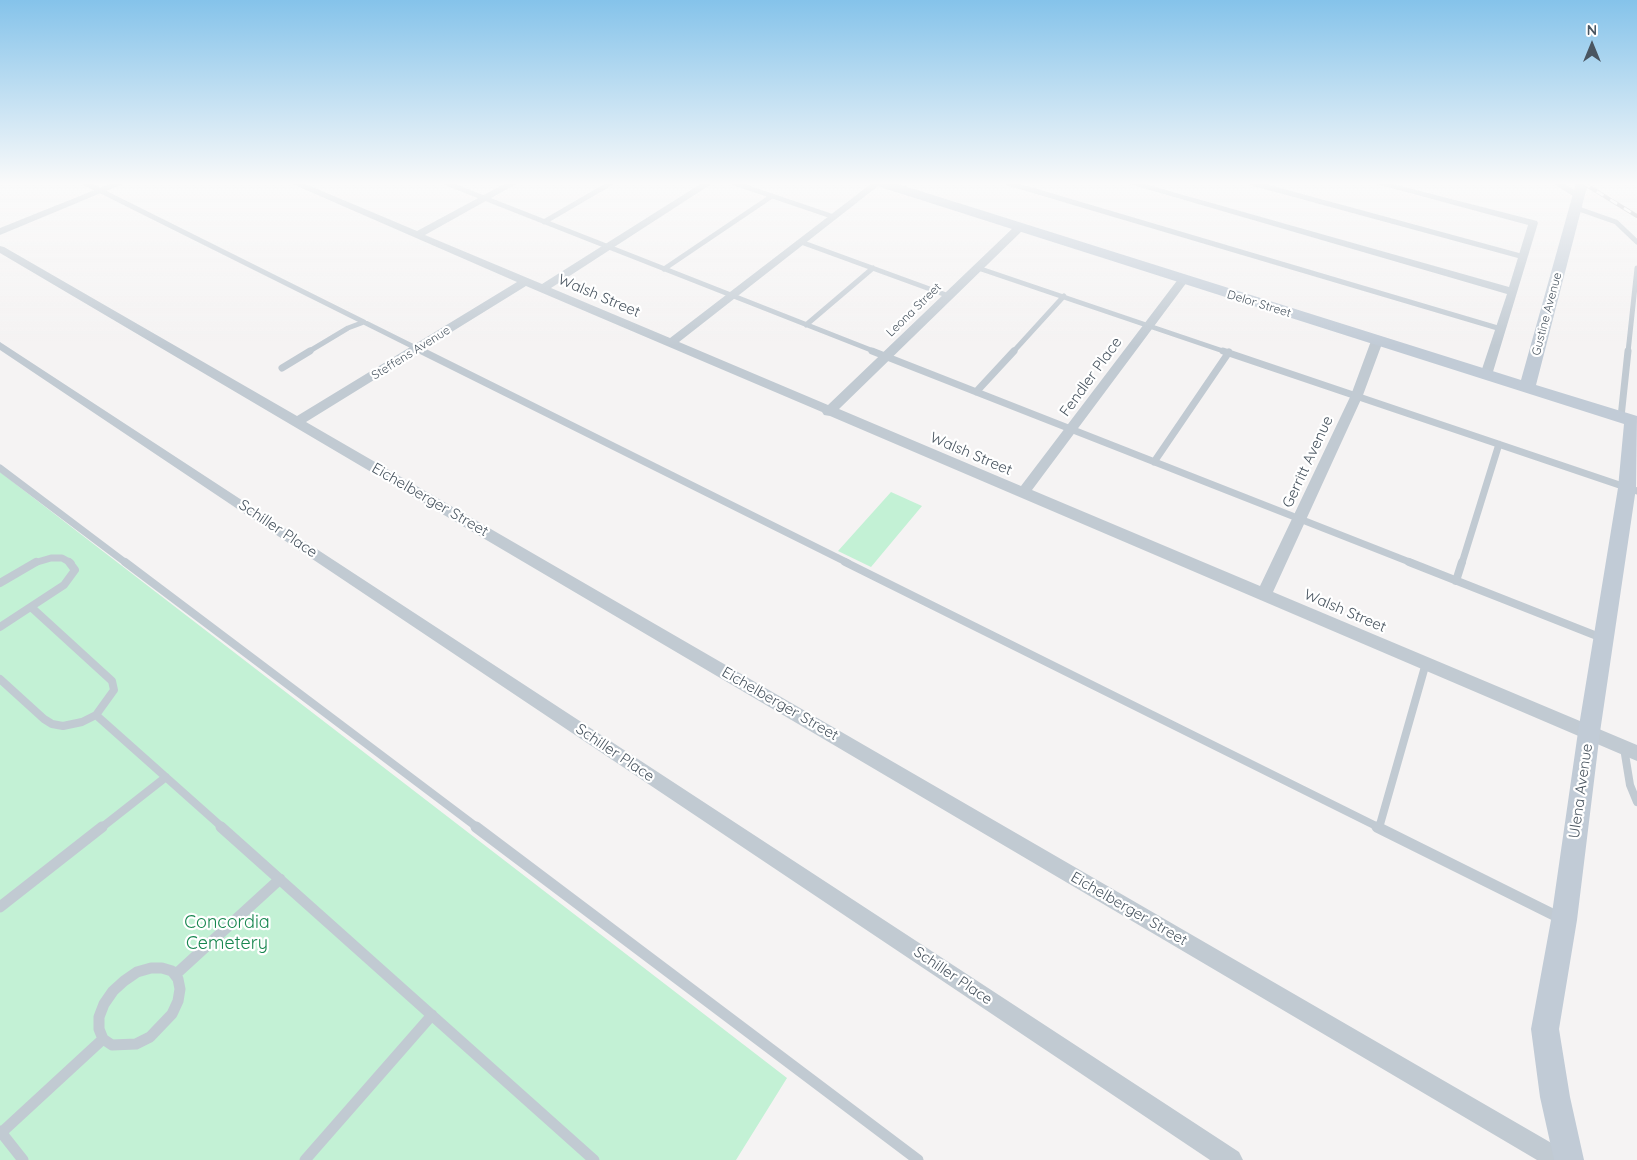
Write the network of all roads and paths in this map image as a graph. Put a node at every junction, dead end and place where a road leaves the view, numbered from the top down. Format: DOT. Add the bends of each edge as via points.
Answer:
graph roads {
  1 [pos="194,237"];
  2 [pos="419,237"];
  3 [pos="583,237"];
  4 [pos="624,237"];
  5 [pos="711,237"];
  6 [pos="807,237"];
  7 [pos="1010,237"];
  8 [pos="1048,237"];
  9 [pos="1191,237"];
  10 [pos="1320,237"];
  11 [pos="1454,237"];
  12 [pos="1529,237"];
  13 [pos="1568,237"];
  14 [pos="801,242"];
  15 [pos="608,247"];
  16 [pos="0,249"];
  17 [pos="1524,256"];
  18 [pos="873,268"];
  19 [pos="978,268"];
  20 [pos="1637,268"];
  21 [pos="664,269"];
  22 [pos="1183,280"];
  23 [pos="525,282"];
  24 [pos="541,289"];
  25 [pos="1513,292"];
  26 [pos="731,296"];
  27 [pos="949,296"];
  28 [pos="1064,296"];
  29 [pos="364,322"];
  30 [pos="806,325"];
  31 [pos="1149,325"];
  32 [pos="1501,329"];
  33 [pos="1377,341"];
  34 [pos="670,343"];
  35 [pos="0,345"];
  36 [pos="418,349"];
  37 [pos="1229,352"];
  38 [pos="886,357"];
  39 [pos="282,368"];
  40 [pos="1486,375"];
  41 [pos="1527,388"];
  42 [pos="976,392"];
  43 [pos="1357,395"];
  44 [pos="828,412"];
  45 [pos="1630,420"];
  46 [pos="297,422"];
  47 [pos="1072,430"];
  48 [pos="1498,444"];
  49 [pos="1154,462"];
  50 [pos="0,468"];
  51 [pos="1632,489"];
  52 [pos="1023,493"];
  53 [pos="1299,519"];
  54 [pos="1456,581"];
  55 [pos="0,583"];
  56 [pos="1264,595"];
  57 [pos="31,607"];
  58 [pos="0,627"];
  59 [pos="1604,639"];
  60 [pos="1426,663"];
  61 [pos="0,679"];
  62 [pos="96,715"];
  63 [pos="1589,732"];
  64 [pos="1624,748"];
  65 [pos="1637,753"];
  66 [pos="166,777"];
  67 [pos="1637,802"];
  68 [pos="1379,828"];
  69 [pos="280,879"];
  70 [pos="0,907"];
  71 [pos="1564,920"];
  72 [pos="175,975"];
  73 [pos="432,1015"];
  74 [pos="103,1039"];
  75 [pos="1,1132"];
  76 [pos="23,1160"];
  77 [pos="305,1160"];
  78 [pos="594,1160"];
  79 [pos="918,1160"];
  80 [pos="1231,1160"];
  81 [pos="1559,1160"];
  82 [pos="1569,1160"];
  1 -- 29 [label="lane"];
  2 -- 23 [label="street, Walsh Street"];
  3 -- 15 [label="lane"];
  4 -- 15 [label="street"];
  5 -- 21 [label="lane"];
  6 -- 14 [label="street"];
  7 -- 19 [label="street, Leona Street"];
  8 -- 22 [label="street, Delor Street"];
  9 -- 32 [label="lane"];
  10 -- 25 [label="street"];
  11 -- 17 [label="lane"];
  12 -- 17 [label="street"];
  13 -- 41 [label="street, Gustine Avenue"];
  14 -- 18 [label="lane"];
  14 -- 26 [label="street"];
  15 -- 21 [label="lane"];
  15 -- 24 [label="street"];
  16 -- 46 [label="street, Eichelberger Street"];
  17 -- 25 [label="street"];
  18 -- 27 [label="lane"];
  18 -- 30 [label="lane"];
  19 -- 27 [label="street, Leona Street"];
  19 -- 28 [label="lane"];
  20 -- 45 [label="lane"];
  21 -- 26 [label="lane"];
  22 -- 31 [label="street, Fendler Place"];
  22 -- 33 [label="street, Delor Street"];
  23 -- 24 [label="street, Walsh Street"];
  23 -- 36 [label="street, Steffens Avenue"];
  24 -- 34 [label="street, Walsh Street"];
  25 -- 32 [label="street"];
  26 -- 30 [label="lane"];
  26 -- 34 [label="street"];
  27 -- 38 [label="street, Leona Street"];
  28 -- 31 [label="lane"];
  28 -- 42 [label="lane"];
  29 -- 36 [label="lane"];
  29 -- 39 [label="lane" via="348,328"];
  30 -- 38 [label="lane"];
  31 -- 37 [label="lane"];
  31 -- 47 [label="street, Fendler Place"];
  32 -- 40 [label="street"];
  33 -- 40 [label="street, Delor Street"];
  33 -- 43 [label="street, Gerritt Avenue"];
  34 -- 44 [label="street, Walsh Street"];
  35 -- 80 [label="street, Schiller Place"];
  36 -- 46 [label="street, Steffens Avenue"];
  36 -- 68 [label="lane"];
  37 -- 43 [label="lane"];
  37 -- 49 [label="lane"];
  38 -- 42 [label="lane"];
  38 -- 44 [label="street, Leona Street"];
  40 -- 41 [label="street, Delor Street"];
  41 -- 45 [label="street, Delor Street"];
  42 -- 47 [label="lane"];
  43 -- 48 [label="lane"];
  43 -- 53 [label="street, Gerritt Avenue"];
  44 -- 52 [label="street, Walsh Street"];
  45 -- 51 [label="street, Ulena Avenue"];
  46 -- 81 [label="street, Eichelberger Street"];
  47 -- 49 [label="lane"];
  47 -- 52 [label="street, Fendler Place"];
  48 -- 51 [label="lane"];
  48 -- 54 [label="lane"];
  49 -- 53 [label="lane"];
  50 -- 79 [label="lane"];
  51 -- 59 [label="street, Ulena Avenue"];
  52 -- 56 [label="street, Walsh Street"];
  53 -- 54 [label="lane"];
  53 -- 56 [label="street, Gerritt Avenue"];
  54 -- 59 [label="lane"];
  55 -- 57 [label="lane" via="38,561 62,558 71,563 75,570 64,585"];
  56 -- 60 [label="street, Walsh Street"];
  57 -- 58 [label="lane"];
  57 -- 62 [label="lane" via="112,681 114,690"];
  59 -- 63 [label="street, Ulena Avenue"];
  60 -- 63 [label="street, Walsh Street"];
  60 -- 68 [label="lane"];
  61 -- 62 [label="lane" via="52,724 63,726"];
  62 -- 66 [label="lane"];
  63 -- 64 [label="street, Walsh Street"];
  63 -- 71 [label="street, Ulena Avenue"];
  64 -- 65 [label="street, Walsh Street"];
  64 -- 67 [label="lane" via="1630,785"];
  66 -- 69 [label="lane"];
  66 -- 70 [label="lane"];
  68 -- 71 [label="lane"];
  69 -- 72 [label="lane"];
  69 -- 73 [label="lane"];
  71 -- 82 [label="street, Ulena Avenue" via="1545,1029 1555,1098"];
  72 -- 74 [label="lane" via="180,989 178,1001 162,1026 136,1044 123,1046"];
  72 -- 74 [label="lane" via="162,968 151,968 124,980 108,998 99,1017"];
  73 -- 77 [label="lane"];
  73 -- 78 [label="lane"];
  74 -- 75 [label="lane"];
  75 -- 76 [label="lane"];
}
